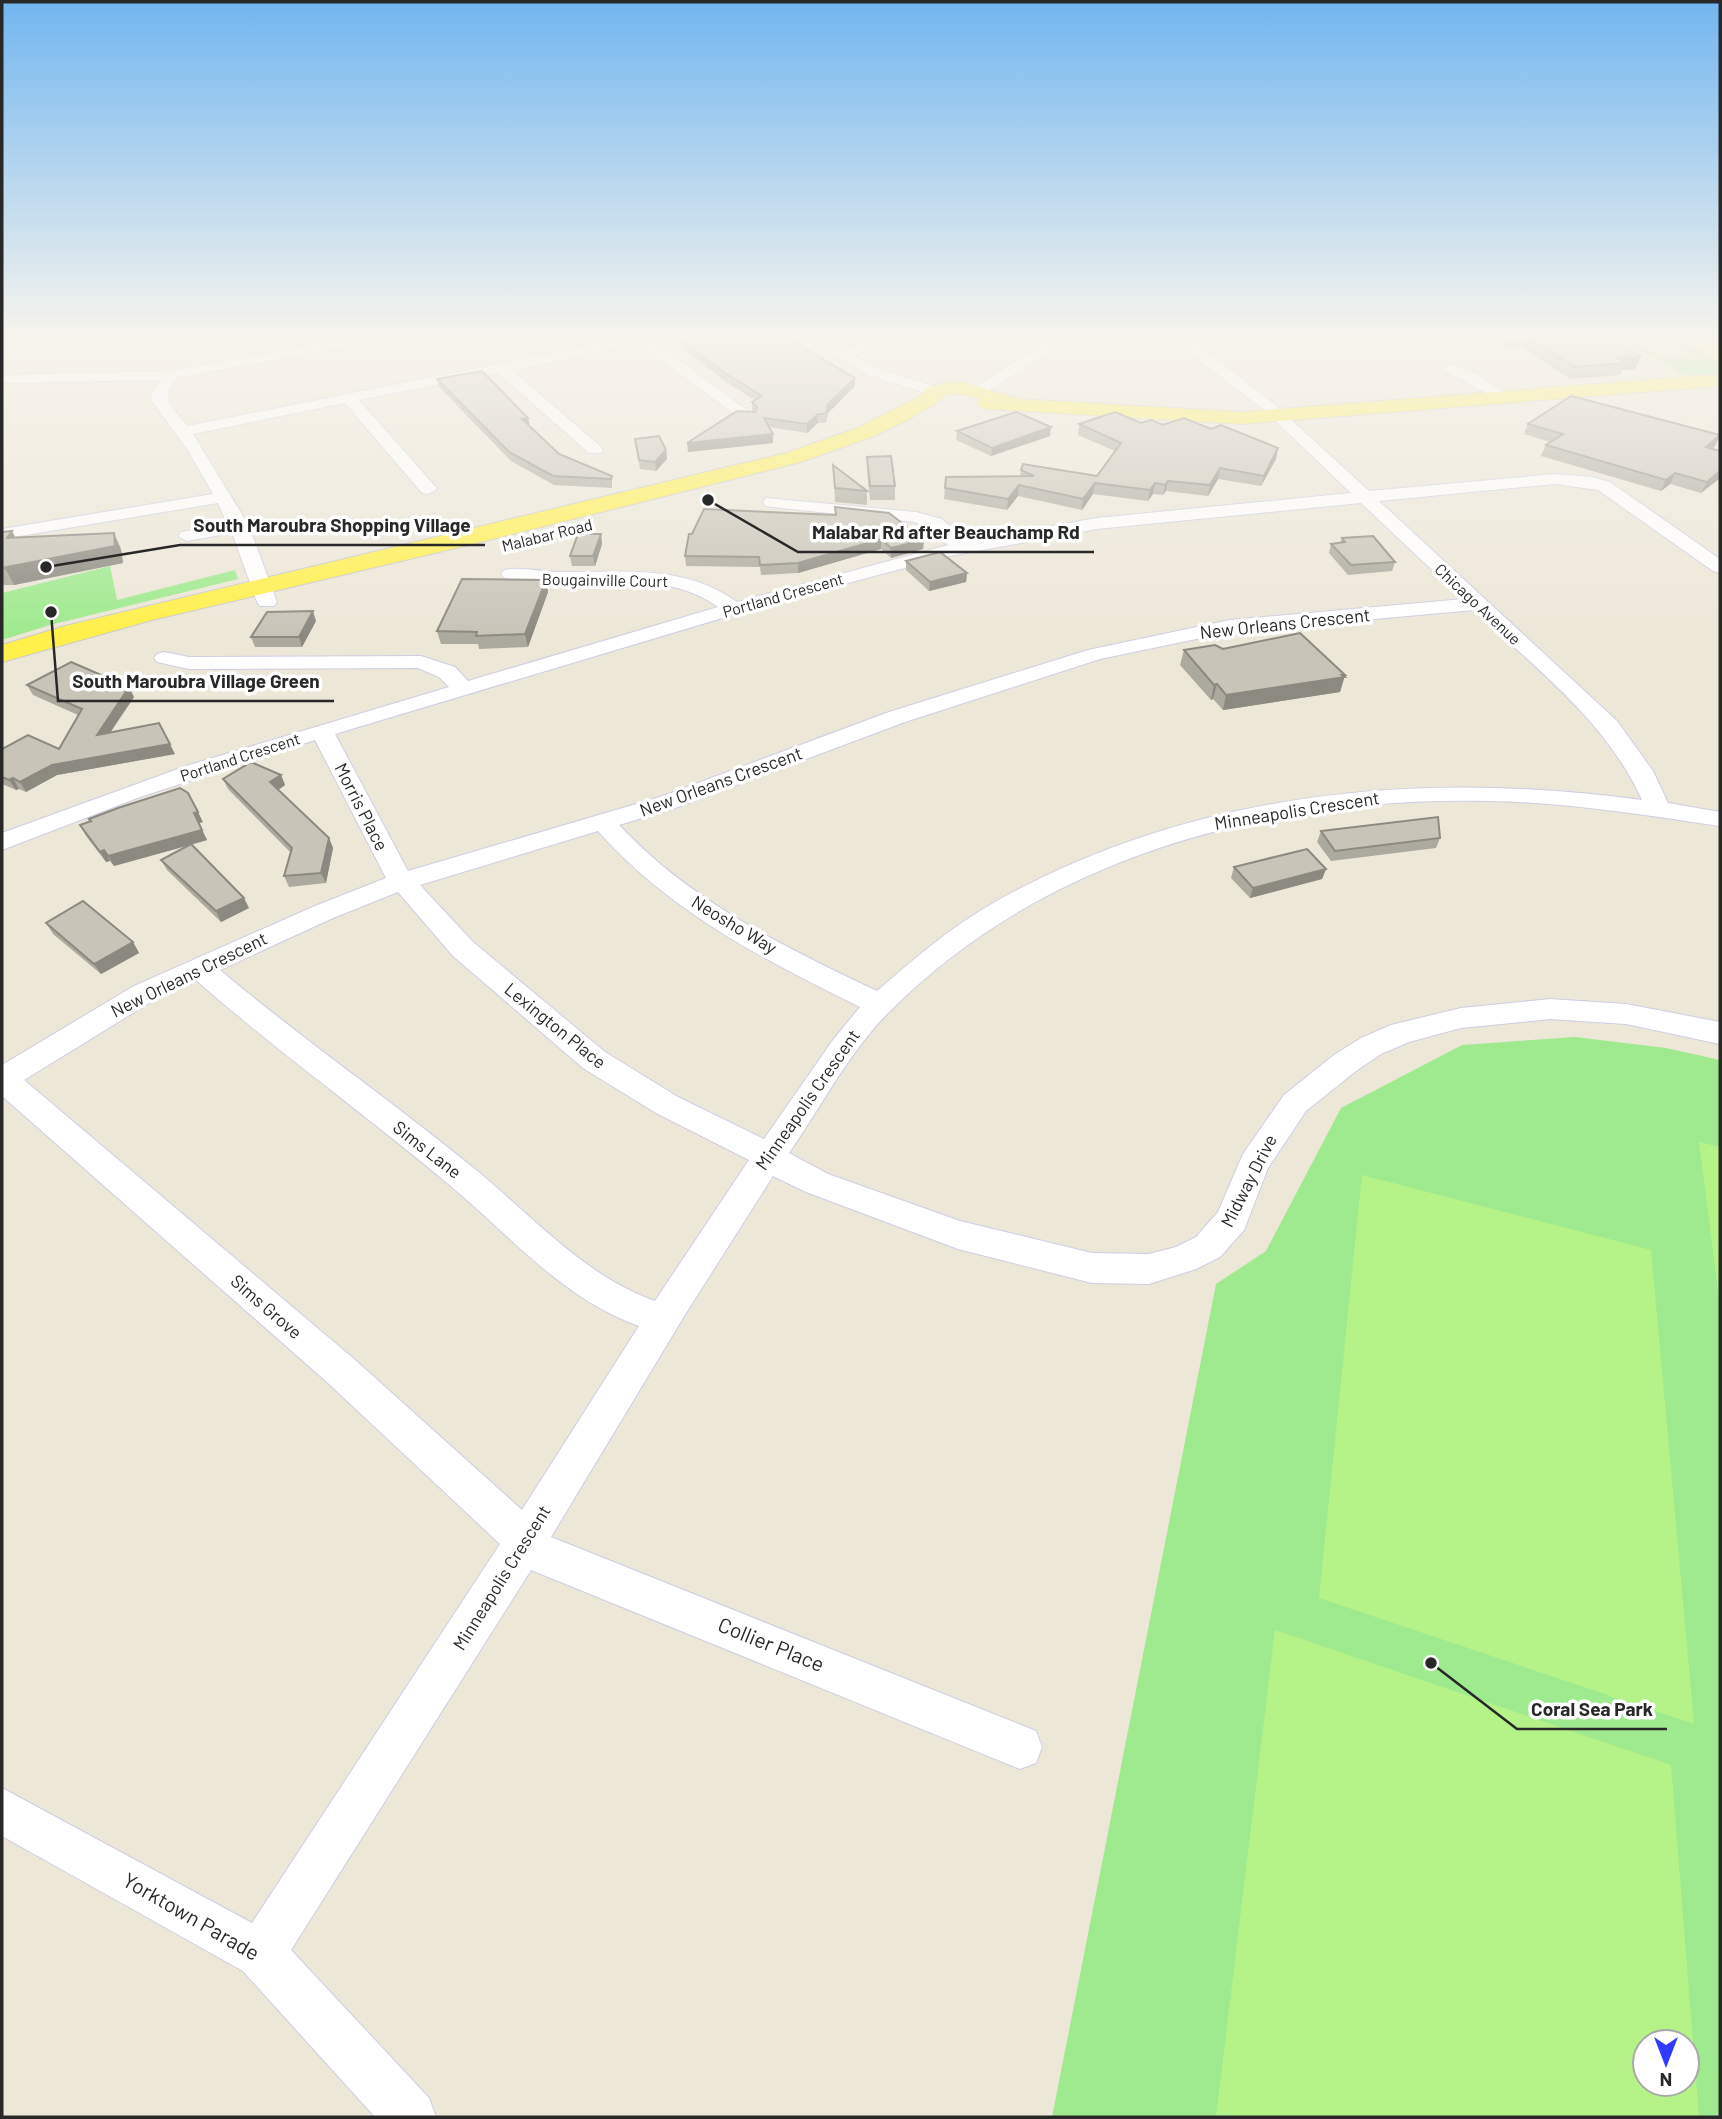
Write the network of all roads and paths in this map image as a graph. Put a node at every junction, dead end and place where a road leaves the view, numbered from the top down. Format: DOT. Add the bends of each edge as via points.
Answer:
graph roads {
  1 [pos="187,436"];
  2 [pos="382,436"];
  3 [pos="579,436"];
  4 [pos="851,436"];
  5 [pos="894,436"];
  6 [pos="1297,436"];
  7 [pos="595,450"];
  8 [pos="428,489"];
  9 [pos="225,497"];
  10 [pos="1364,498"];
  11 [pos="772,502"];
  12 [pos="240,526"];
  13 [pos="2,534"];
  14 [pos="187,536"];
  15 [pos="962,548"];
  16 [pos="1720,567"];
  17 [pos="511,574"];
  18 [pos="264,594"];
  19 [pos="1478,604"];
  20 [pos="733,609"];
  21 [pos="2,654"];
  22 [pos="164,658"];
  23 [pos="2,674"];
  24 [pos="464,689"];
  25 [pos="322,731"];
  26 [pos="1658,808"];
  27 [pos="1720,819"];
  28 [pos="604,823"];
  29 [pos="9,832"];
  30 [pos="403,881"];
  31 [pos="200,967"];
  32 [pos="880,1005"];
  33 [pos="1720,1033"];
  34 [pos="2,1079"];
  35 [pos="769,1155"];
  36 [pos="663,1319"];
  37 [pos="525,1540"];
  38 [pos="1020,1747"];
  39 [pos="2,1811"];
  40 [pos="260,1954"];
  41 [pos="410,2117"];
  1 -- 9 [label="street"];
  2 -- 8 [label="street"];
  3 -- 7 [label="street"];
  4 -- 18 [label="main road, Malabar Road" via="786,458"];
  5 -- 18 [label="main road, Malabar Road" via="769,479"];
  6 -- 10 [label="street, Chicago Avenue"];
  9 -- 12 [label="street"];
  9 -- 13 [label="street"];
  10 -- 15 [label="street, Portland Crescent" via="1119,521"];
  10 -- 16 [label="street, Portland Crescent" via="1555,479 1592,482 1612,491"];
  10 -- 19 [label="street, Chicago Avenue"];
  11 -- 15 [label="street" via="916,516 936,523"];
  12 -- 14 [label="street"];
  12 -- 18 [label="street"];
  15 -- 20 [label="street, Portland Crescent"];
  17 -- 20 [label="street, Bougainville Court" via="534,579 667,579 696,586"];
  18 -- 21 [label="main road, Malabar Road" via="126,619"];
  18 -- 23 [label="main road, Malabar Road"];
  19 -- 26 [label="street, Chicago Avenue" via="1609,726 1641,771"];
  19 -- 28 [label="street, New Orleans Crescent" via="1230,626 1094,654 897,718"];
  20 -- 24 [label="street, Portland Crescent"];
  22 -- 24 [label="street" via="189,663 421,662 447,673"];
  24 -- 25 [label="street, Portland Crescent"];
  25 -- 29 [label="street, Portland Crescent"];
  25 -- 30 [label="street, Morris Place"];
  26 -- 27 [label="street, Minneapolis Crescent"];
  26 -- 32 [label="street, Minneapolis Crescent" via="1550,796 1456,793 1353,799 1209,825 1153,840 1020,900 923,965"];
  28 -- 30 [label="street, New Orleans Crescent"];
  28 -- 32 [label="street, Neosho Way" via="644,864 690,899 744,934"];
  30 -- 31 [label="street, New Orleans Crescent"];
  30 -- 35 [label="street, Lexington Place" via="463,949 594,1060 667,1105"];
  31 -- 34 [label="street, New Orleans Crescent" via="144,993"];
  31 -- 36 [label="street, Sims Lane" via="267,1026 463,1178 573,1273 620,1304"];
  32 -- 35 [label="street, Minneapolis Crescent"];
  33 -- 35 [label="street, Midway Drive" via="1626,1014 1550,1009 1461,1018 1401,1032 1345,1063 1295,1103 1254,1163 1232,1220 1208,1247 1149,1269 1091,1268 958,1234 817,1183"];
  34 -- 37 [label="street, Sims Grove" via="373,1401"];
  35 -- 36 [label="street, Minneapolis Crescent"];
  36 -- 37 [label="street, Minneapolis Crescent"];
  37 -- 38 [label="street, Collier Place" via="538,1553"];
  37 -- 40 [label="street, Minneapolis Crescent"];
  39 -- 40 [label="street, Yorktown Parade"];
  40 -- 41 [label="street, Yorktown Parade"];
}
